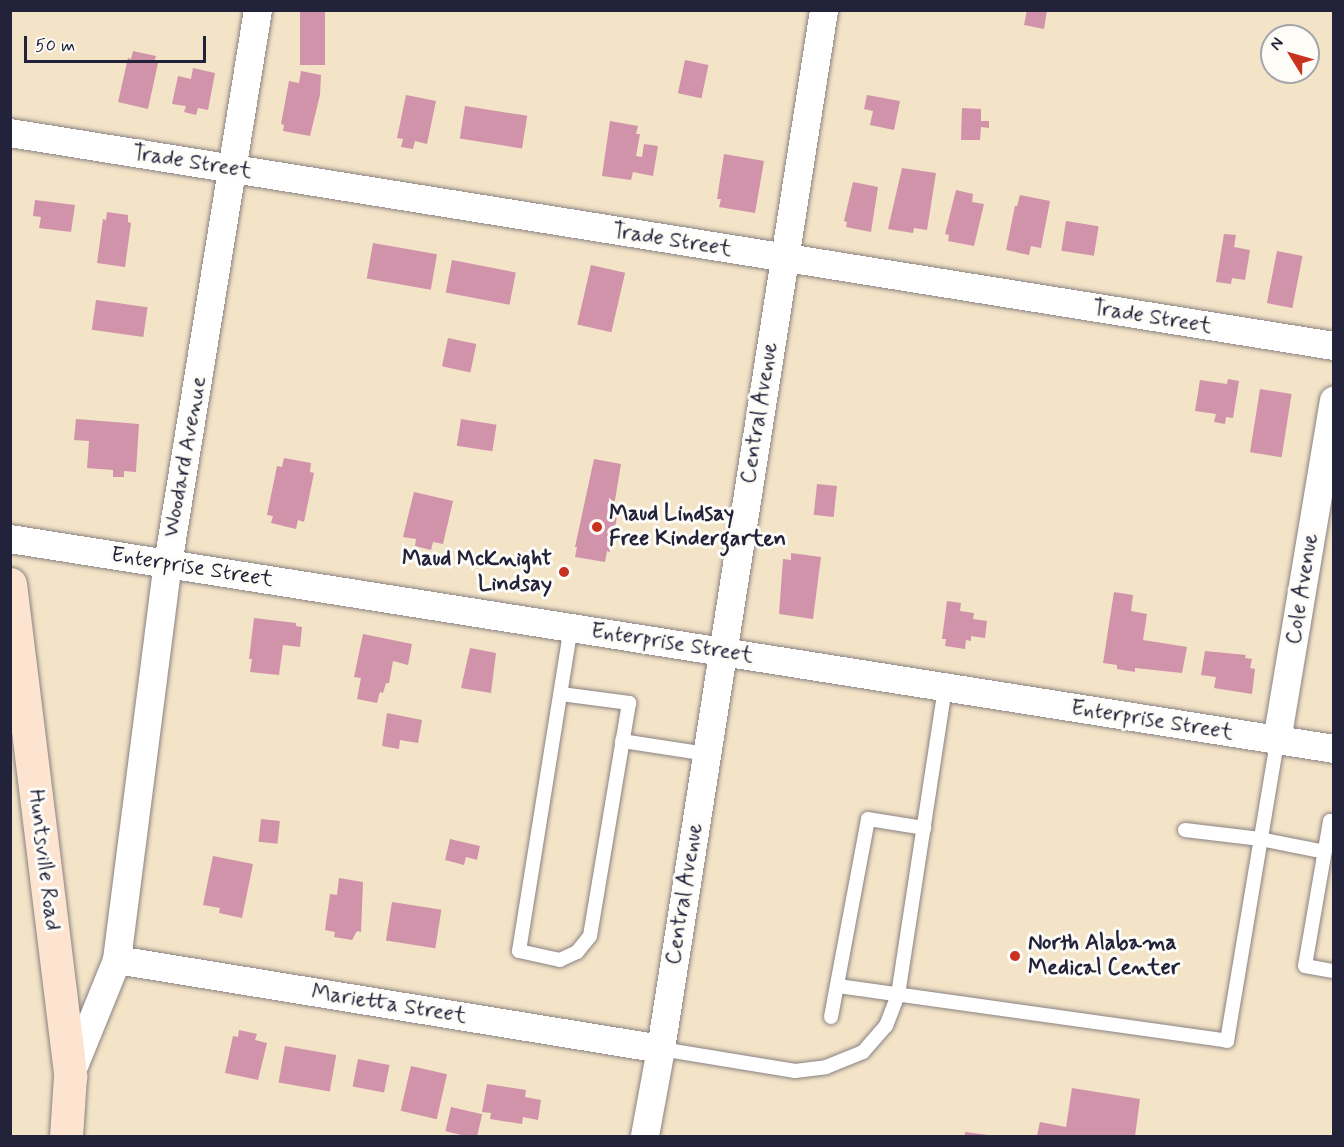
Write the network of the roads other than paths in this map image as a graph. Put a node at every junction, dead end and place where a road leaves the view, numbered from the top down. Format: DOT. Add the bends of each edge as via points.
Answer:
graph roads {
  1 [pos="258,10"];
  2 [pos="824,10"];
  3 [pos="10,133"];
  4 [pos="232,169"];
  5 [pos="783,259"];
  6 [pos="1334,346"];
  7 [pos="1334,401"];
  8 [pos="10,539"];
  9 [pos="168,564"];
  10 [pos="10,584"];
  11 [pos="571,628"];
  12 [pos="723,652"];
  13 [pos="15,680"];
  14 [pos="945,688"];
  15 [pos="561,694"];
  16 [pos="622,741"];
  17 [pos="1277,741"];
  18 [pos="1334,749"];
  19 [pos="707,754"];
  20 [pos="1334,822"];
  21 [pos="924,828"];
  22 [pos="1185,830"];
  23 [pos="1260,839"];
  24 [pos="1325,852"];
  25 [pos="117,960"];
  26 [pos="1334,971"];
  27 [pos="838,986"];
  28 [pos="898,995"];
  29 [pos="831,1017"];
  30 [pos="661,1049"];
  31 [pos="70,1076"];
  32 [pos="66,1137"];
  33 [pos="645,1137"];
  1 -- 4 [label="street, Woodard Avenue"];
  2 -- 5 [label="street, Central Avenue"];
  3 -- 4 [label="street, Trade Street"];
  4 -- 5 [label="street, Trade Street"];
  4 -- 9 [label="street, Woodard Avenue"];
  5 -- 6 [label="street, Trade Street"];
  5 -- 12 [label="street, Central Avenue"];
  7 -- 17 [label="street, Cole Avenue"];
  8 -- 9 [label="street, Enterprise Street"];
  9 -- 11 [label="street, Enterprise Street"];
  9 -- 25 [label="street, Woodard Avenue"];
  10 -- 13 [label="main road, Huntsville Road"];
  11 -- 12 [label="street, Enterprise Street"];
  11 -- 15 [label="lane"];
  12 -- 14 [label="street, Enterprise Street"];
  12 -- 19 [label="street, Central Avenue"];
  13 -- 31 [label="main road, Huntsville Road"];
  14 -- 17 [label="street, Enterprise Street"];
  14 -- 21 [label="lane"];
  15 -- 16 [label="lane" via="628,703"];
  15 -- 16 [label="lane" via="519,951 560,960 577,952 590,936"];
  16 -- 19 [label="lane"];
  17 -- 18 [label="street, Enterprise Street"];
  17 -- 23 [label="lane"];
  19 -- 30 [label="street, Central Avenue"];
  20 -- 24 [label="lane" via="1330,821"];
  21 -- 27 [label="lane" via="868,819"];
  21 -- 28 [label="lane"];
  22 -- 23 [label="lane"];
  23 -- 24 [label="lane"];
  23 -- 28 [label="lane" via="1227,1041"];
  24 -- 26 [label="lane" via="1305,966"];
  25 -- 30 [label="street, Marietta Street"];
  25 -- 31 [label="street, Woodard Avenue"];
  27 -- 28 [label="lane"];
  27 -- 29 [label="lane"];
  28 -- 30 [label="lane" via="885,1026 863,1052 826,1068 795,1071"];
  30 -- 33 [label="street, Central Avenue"];
  31 -- 32 [label="main road, Huntsville Road"];
}
